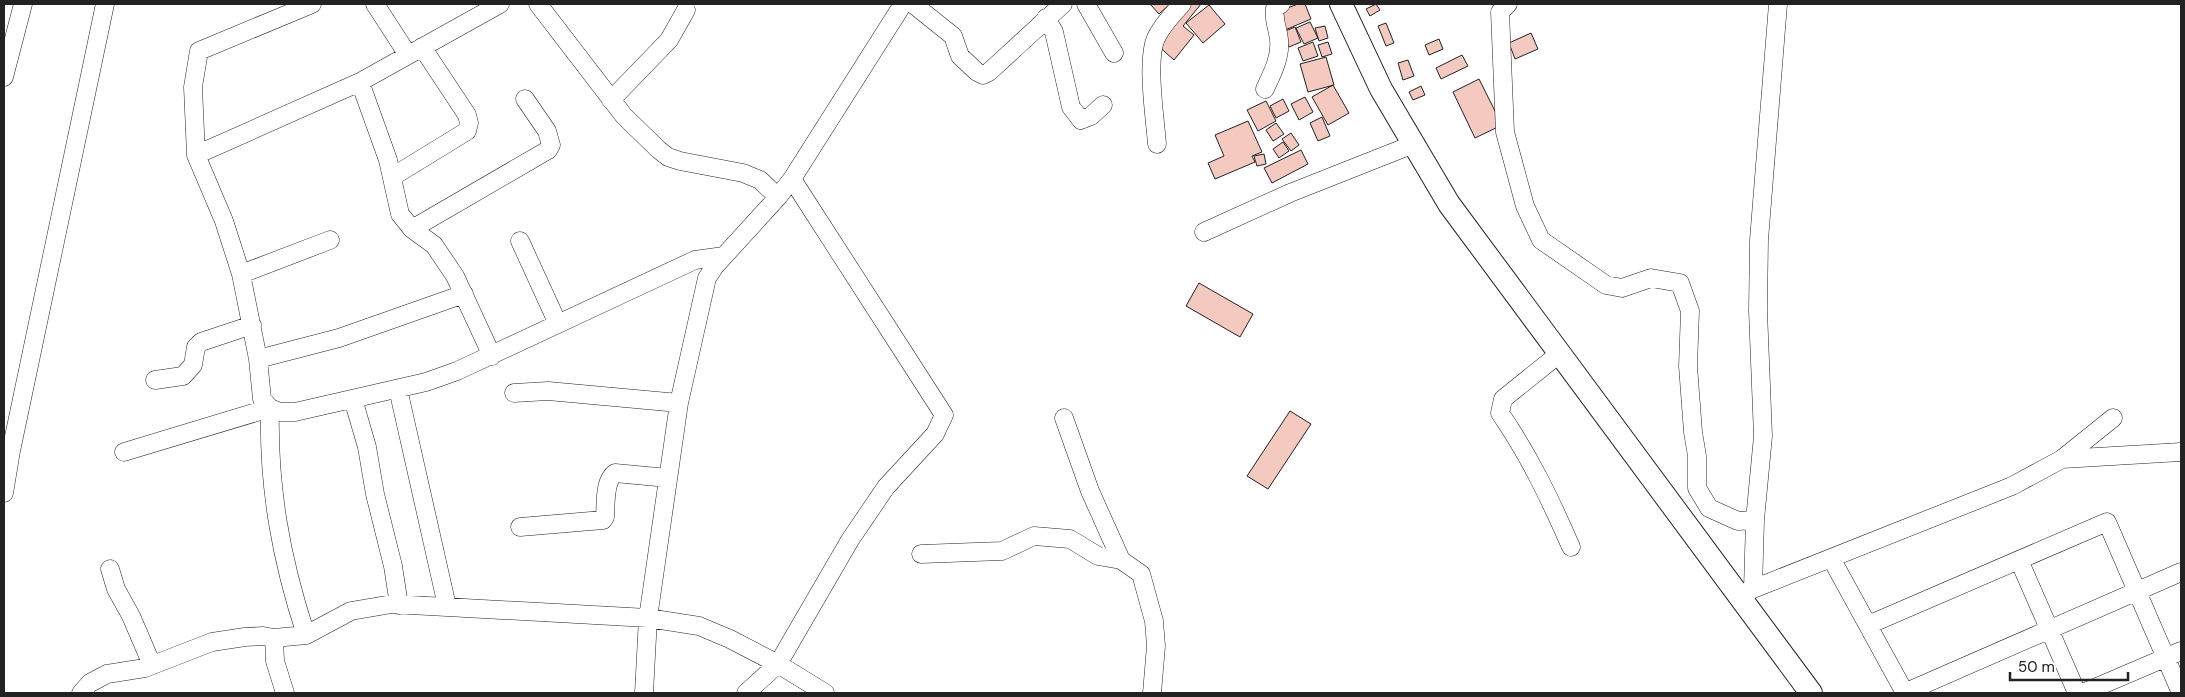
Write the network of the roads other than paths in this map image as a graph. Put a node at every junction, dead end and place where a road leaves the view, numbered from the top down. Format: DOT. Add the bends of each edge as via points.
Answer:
graph roads {
  1 [pos="23,4"];
  2 [pos="105,4"];
  3 [pos="312,4"];
  4 [pos="375,4"];
  5 [pos="500,4"];
  6 [pos="538,4"];
  7 [pos="903,4"];
  8 [pos="913,4"];
  9 [pos="1063,4"];
  10 [pos="1086,4"];
  11 [pos="1182,4"];
  12 [pos="1281,4"];
  13 [pos="1341,4"];
  14 [pos="1508,4"];
  15 [pos="1778,4"];
  16 [pos="686,10"];
  17 [pos="1046,18"];
  18 [pos="415,51"];
  19 [pos="1114,53"];
  20 [pos="4,77"];
  21 [pos="360,82"];
  22 [pos="1265,89"];
  23 [pos="525,99"];
  24 [pos="611,100"];
  25 [pos="1103,105"];
  26 [pos="1157,144"];
  27 [pos="1414,144"];
  28 [pos="196,155"];
  29 [pos="392,177"];
  30 [pos="792,179"];
  31 [pos="778,197"];
  32 [pos="412,229"];
  33 [pos="1204,232"];
  34 [pos="330,240"];
  35 [pos="520,241"];
  36 [pos="724,256"];
  37 [pos="241,274"];
  38 [pos="464,294"];
  39 [pos="558,324"];
  40 [pos="252,325"];
  41 [pos="1559,354"];
  42 [pos="492,356"];
  43 [pos="258,359"];
  44 [pos="155,380"];
  45 [pos="398,388"];
  46 [pos="514,393"];
  47 [pos="353,399"];
  48 [pos="678,403"];
  49 [pos="270,408"];
  50 [pos="1064,418"];
  51 [pos="2113,418"];
  52 [pos="124,452"];
  53 [pos="2181,452"];
  54 [pos="2062,459"];
  55 [pos="668,478"];
  56 [pos="4,493"];
  57 [pos="1755,520"];
  58 [pos="520,527"];
  59 [pos="1571,547"];
  60 [pos="921,554"];
  61 [pos="1831,558"];
  62 [pos="1121,560"];
  63 [pos="2019,560"];
  64 [pos="110,569"];
  65 [pos="2181,572"];
  66 [pos="2137,591"];
  67 [pos="1745,592"];
  68 [pos="399,605"];
  69 [pos="447,606"];
  70 [pos="648,618"];
  71 [pos="1868,625"];
  72 [pos="2049,629"];
  73 [pos="306,634"];
  74 [pos="274,638"];
  75 [pos="2173,654"];
  76 [pos="149,658"];
  77 [pos="778,664"];
  78 [pos="81,693"];
  79 [pos="285,693"];
  80 [pos="644,693"];
  81 [pos="746,693"];
  82 [pos="825,693"];
  83 [pos="1152,693"];
  84 [pos="1811,693"];
  85 [pos="1904,693"];
  86 [pos="2076,693"];
  87 [pos="2083,693"];
  88 [pos="2181,693"];
  1 -- 20 [label="street"];
  2 -- 56 [label="street"];
  3 -- 28 [label="street" via="199,51 193,87"];
  4 -- 18 [label="street"];
  5 -- 18 [label="street"];
  6 -- 24 [label="street"];
  7 -- 30 [label="street"];
  8 -- 17 [label="street" via="953,36 960,56 983,74"];
  9 -- 17 [label="street"];
  10 -- 19 [label="street"];
  11 -- 26 [label="street" via="1156,38 1152,85"];
  12 -- 22 [label="street" via="1274,8 1280,41 1276,65"];
  13 -- 27 [label="main road" via="1381,89"];
  14 -- 57 [label="street" via="1500,12 1505,132 1525,206 1541,240 1606,285 1622,288 1651,278 1680,283 1690,311 1688,366 1697,488 1709,508 1738,520"];
  15 -- 57 [label="street" via="1759,240 1763,436"];
  16 -- 24 [label="street" via="669,40"];
  17 -- 25 [label="street" via="1054,32 1071,107 1081,120"];
  18 -- 21 [label="street"];
  18 -- 29 [label="street" via="467,115 469,123 467,131"];
  21 -- 28 [label="street"];
  21 -- 29 [label="street"];
  23 -- 32 [label="street" via="547,131 551,145 548,150"];
  24 -- 31 [label="street" via="668,157 743,173 760,180"];
  27 -- 33 [label="street" via="1290,193"];
  27 -- 41 [label="main road" via="1449,204"];
  28 -- 37 [label="street" via="224,221"];
  29 -- 32 [label="street" via="400,214"];
  30 -- 31 [label="street"];
  30 -- 77 [label="street" via="944,415 935,434 886,487 850,540"];
  31 -- 36 [label="street"];
  32 -- 38 [label="street" via="434,245"];
  34 -- 37 [label="street"];
  35 -- 39 [label="street"];
  36 -- 39 [label="street" via="695,260"];
  36 -- 48 [label="street" via="708,278"];
  37 -- 40 [label="street"];
  38 -- 42 [label="street"];
  38 -- 43 [label="street" via="339,338"];
  39 -- 42 [label="street"];
  40 -- 43 [label="street"];
  40 -- 44 [label="street" via="201,342 196,347 193,365 183,376"];
  41 -- 59 [label="street" via="1503,398 1500,413 1524,448"];
  41 -- 67 [label="main road"];
  42 -- 45 [label="street" via="426,382"];
  43 -- 49 [label="street" via="262,399"];
  45 -- 47 [label="street"];
  45 -- 69 [label="street"];
  46 -- 48 [label="street" via="548,391"];
  47 -- 49 [label="street" via="294,412"];
  47 -- 68 [label="street" via="367,447"];
  48 -- 55 [label="street"];
  49 -- 52 [label="street"];
  49 -- 73 [label="street" via="274,509 292,592"];
  50 -- 62 [label="street" via="1090,491"];
  51 -- 54 [label="street"];
  53 -- 54 [label="street"];
  54 -- 61 [label="street" via="2012,486"];
  55 -- 58 [label="street" via="615,473 608,482 603,520"];
  55 -- 70 [label="street"];
  57 -- 67 [label="street"];
  60 -- 62 [label="street" via="1002,551 1034,536 1070,539 1098,556"];
  61 -- 67 [label="street"];
  61 -- 71 [label="street"];
  62 -- 83 [label="street" via="1141,574 1154,621 1156,646"];
  63 -- 66 [label="street" via="2106,522"];
  63 -- 71 [label="street"];
  63 -- 72 [label="street"];
  64 -- 76 [label="street" via="116,589"];
  65 -- 66 [label="street"];
  66 -- 72 [label="street"];
  66 -- 75 [label="street"];
  67 -- 84 [label="main road"];
  68 -- 69 [label="street"];
  68 -- 73 [label="street" via="351,611"];
  69 -- 70 [label="street"];
  70 -- 77 [label="street" via="699,626"];
  70 -- 80 [label="street"];
  71 -- 85 [label="street"];
  72 -- 85 [label="street"];
  72 -- 86 [label="street"];
  73 -- 74 [label="street"];
  74 -- 76 [label="street" via="223,639"];
  74 -- 79 [label="street" via="275,661"];
  75 -- 87 [label="street"];
  75 -- 88 [label="street"];
  76 -- 78 [label="street" via="133,669 107,674 90,683"];
  77 -- 81 [label="street"];
  77 -- 82 [label="street"];
}
